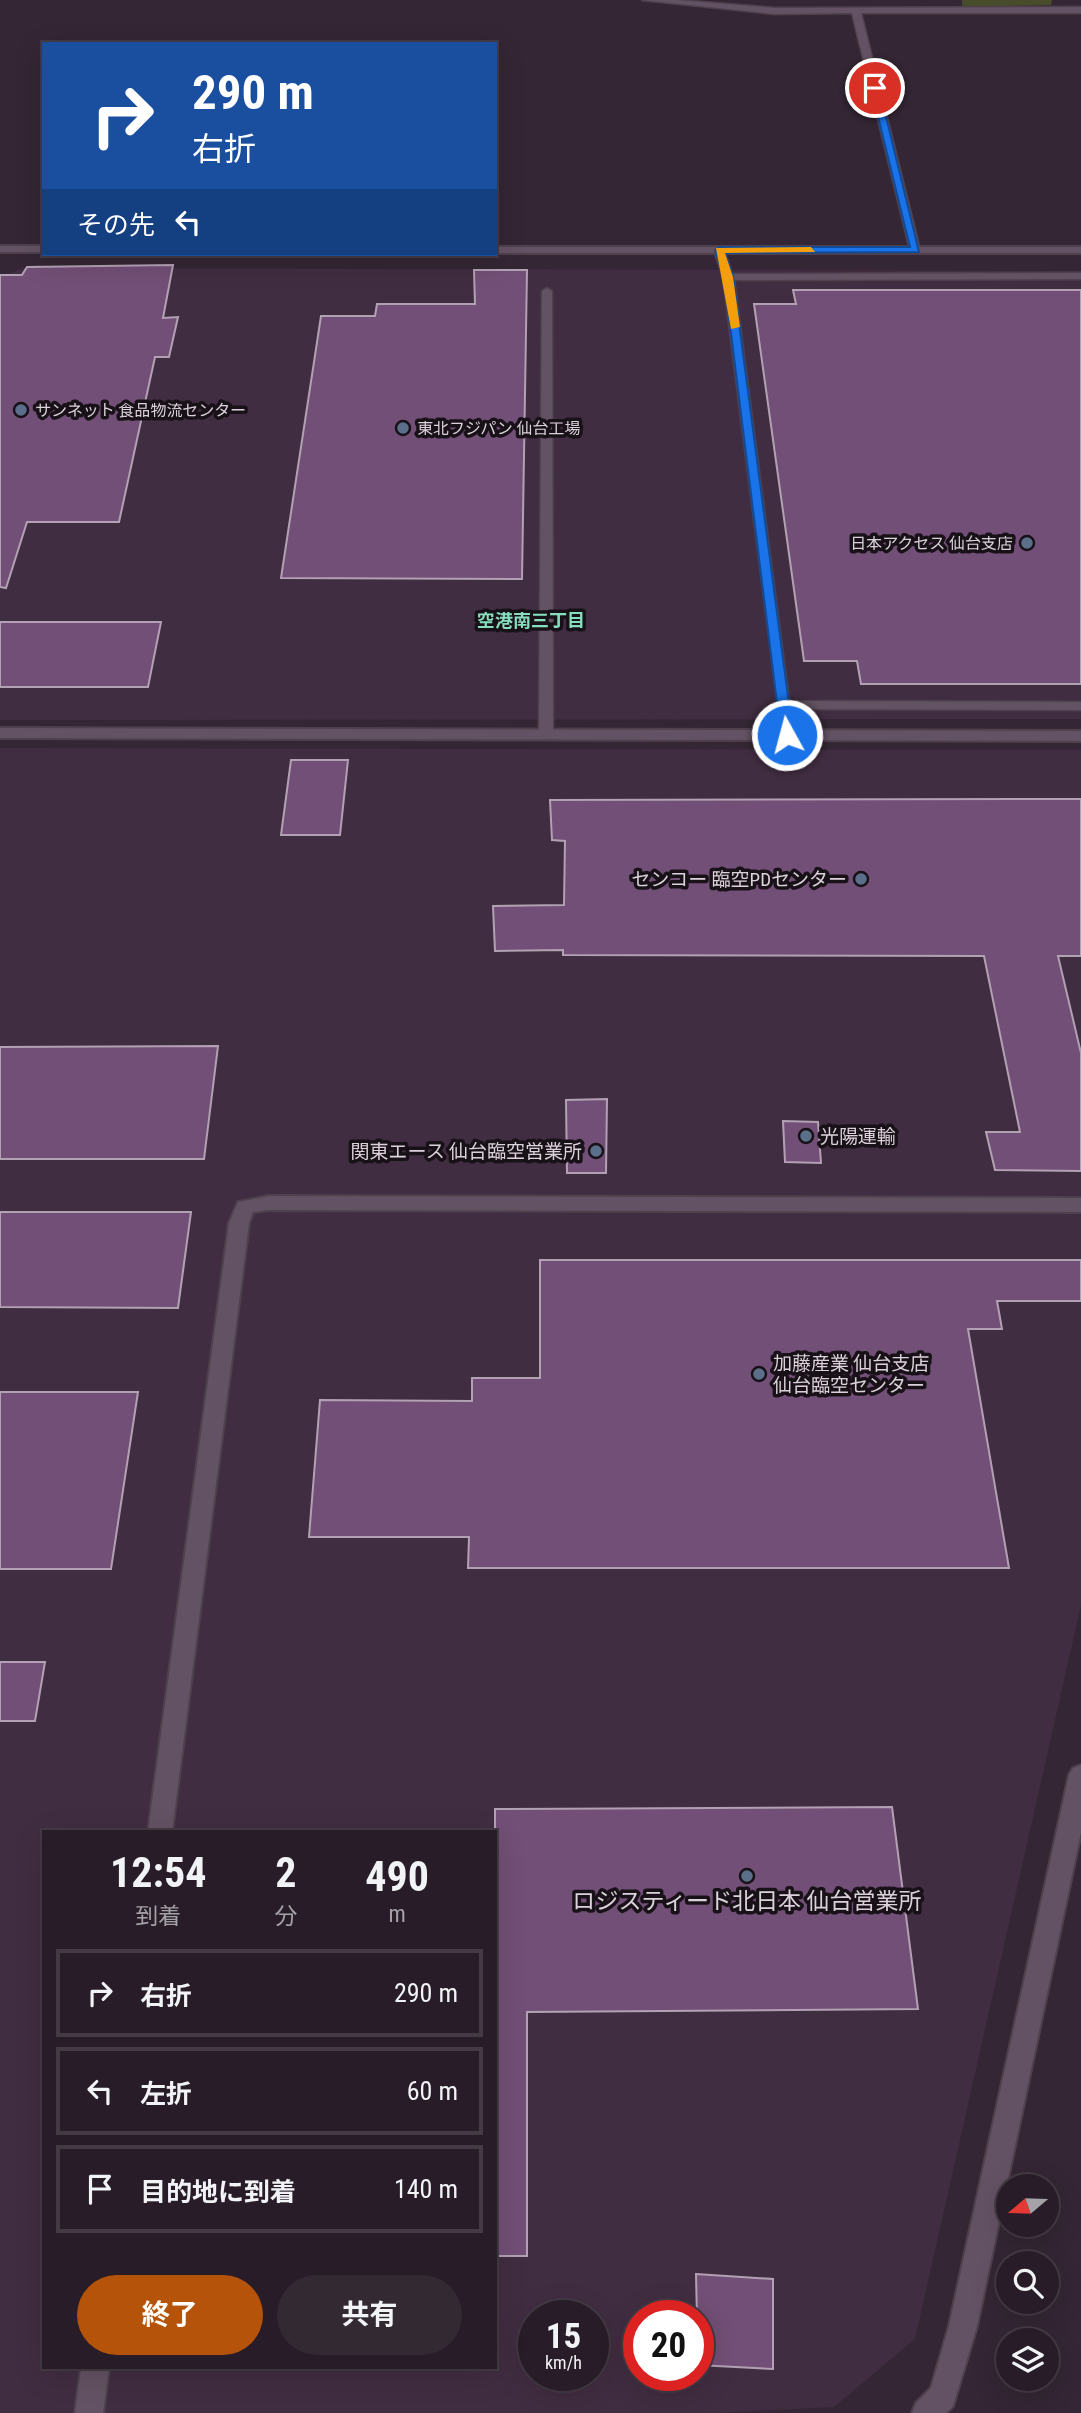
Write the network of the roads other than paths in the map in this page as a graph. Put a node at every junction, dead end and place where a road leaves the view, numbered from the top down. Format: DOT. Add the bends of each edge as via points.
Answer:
graph roads {
  1 [pos="646,0"];
  2 [pos="734,4"];
  3 [pos="1081,10"];
  4 [pos="856,11"];
  5 [pos="0,249"];
  6 [pos="42,249"];
  7 [pos="497,250"];
  8 [pos="719,250"];
  9 [pos="915,250"];
  10 [pos="1081,250"];
  11 [pos="1081,276"];
  12 [pos="729,277"];
  13 [pos="547,291"];
  14 [pos="783,705"];
  15 [pos="1081,706"];
  16 [pos="0,733"];
  17 [pos="547,735"];
  18 [pos="787,735"];
  19 [pos="1081,736"];
  20 [pos="1081,1205"];
  21 [pos="1081,1775"];
  22 [pos="160,1830"];
  23 [pos="95,2369"];
  24 [pos="89,2413"];
  25 [pos="926,2413"];
  1 -- 2 [label="lane"];
  2 -- 4 [label="lane"];
  3 -- 4 [label="lane"];
  4 -- 9 [label="lane"];
  5 -- 6 [label="street"];
  7 -- 8 [label="street"];
  8 -- 9 [label="street"];
  8 -- 12 [label="lane"];
  9 -- 10 [label="street"];
  11 -- 12 [label="lane"];
  12 -- 14 [label="lane"];
  13 -- 17 [label="lane"];
  14 -- 15 [label="lane"];
  14 -- 18 [label="lane"];
  16 -- 17 [label="street"];
  17 -- 18 [label="street"];
  18 -- 19 [label="street"];
  20 -- 22 [label="street" via="296,1203 245,1207 239,1223"];
  21 -- 25 [label="street" via="963,2326 943,2396"];
  23 -- 24 [label="street"];
}
